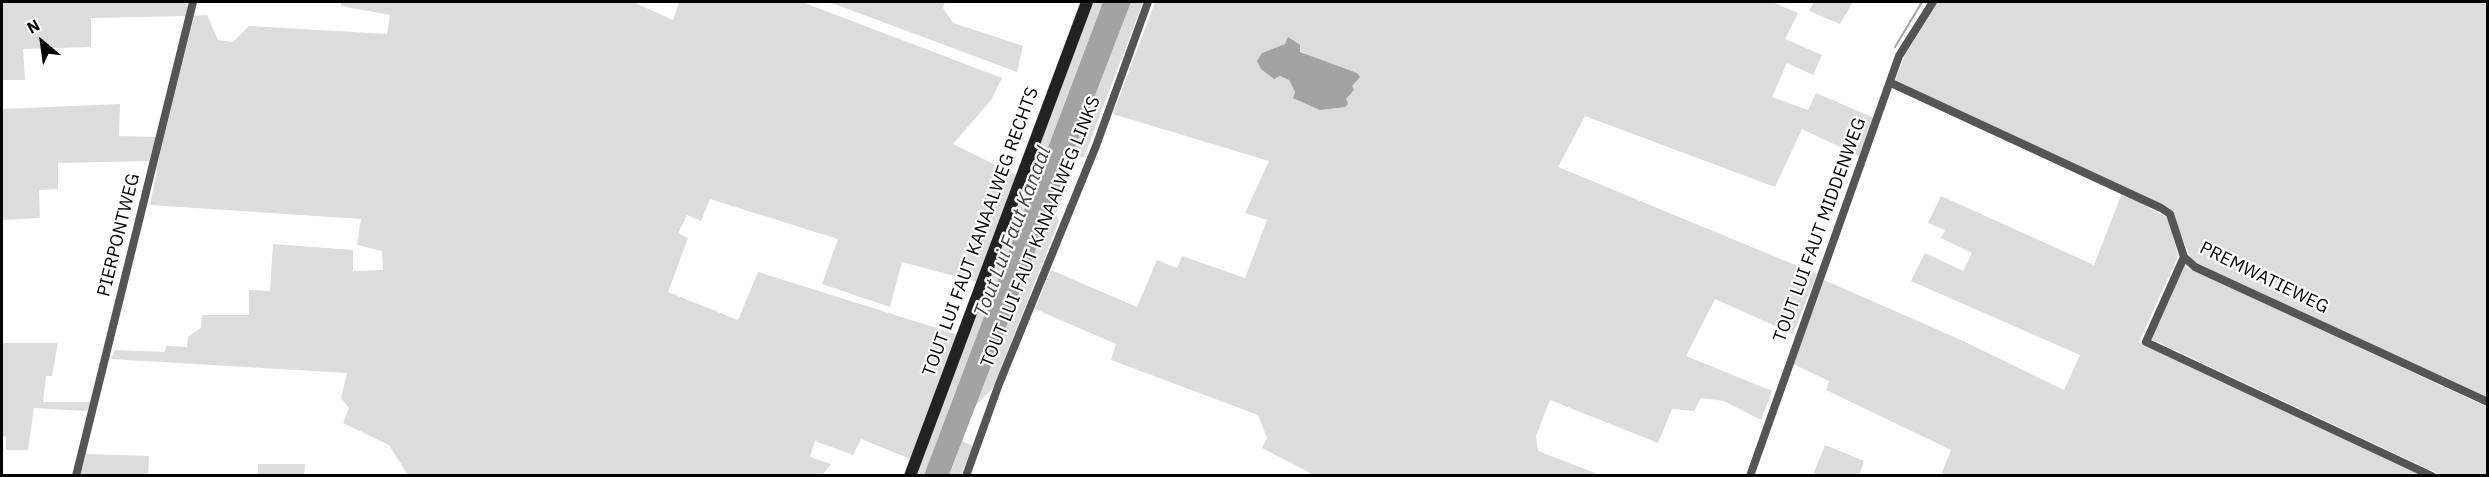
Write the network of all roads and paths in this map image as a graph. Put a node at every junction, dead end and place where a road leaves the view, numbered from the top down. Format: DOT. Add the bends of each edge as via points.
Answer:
graph roads {
  1 [pos="193,2"];
  2 [pos="1087,2"];
  3 [pos="1148,2"];
  4 [pos="1934,2"];
  5 [pos="1891,82"];
  6 [pos="2184,256"];
  7 [pos="2487,402"];
  8 [pos="76,476"];
  9 [pos="910,476"];
  10 [pos="966,476"];
  11 [pos="1750,476"];
  12 [pos="2432,476"];
  1 -- 8 [label="street, PIERPONTWEG"];
  2 -- 9 [label="street, TOUT LUI FAUT KANAALWEG RECHTS"];
  3 -- 10 [label="street, TOUT LUI FAUT KANAALWEG LINKS" via="1096,146 999,384"];
  4 -- 5 [label="street, TOUT LUI FAUT MIDDENWEG" via="1899,56"];
  5 -- 6 [label="street, PREMWATIEWEG" via="2161,208 2170,214"];
  5 -- 11 [label="street, TOUT LUI FAUT MIDDENWEG"];
  6 -- 7 [label="street, PREMWATIEWEG" via="2195,267"];
  6 -- 12 [label="street" via="2146,342"];
}
